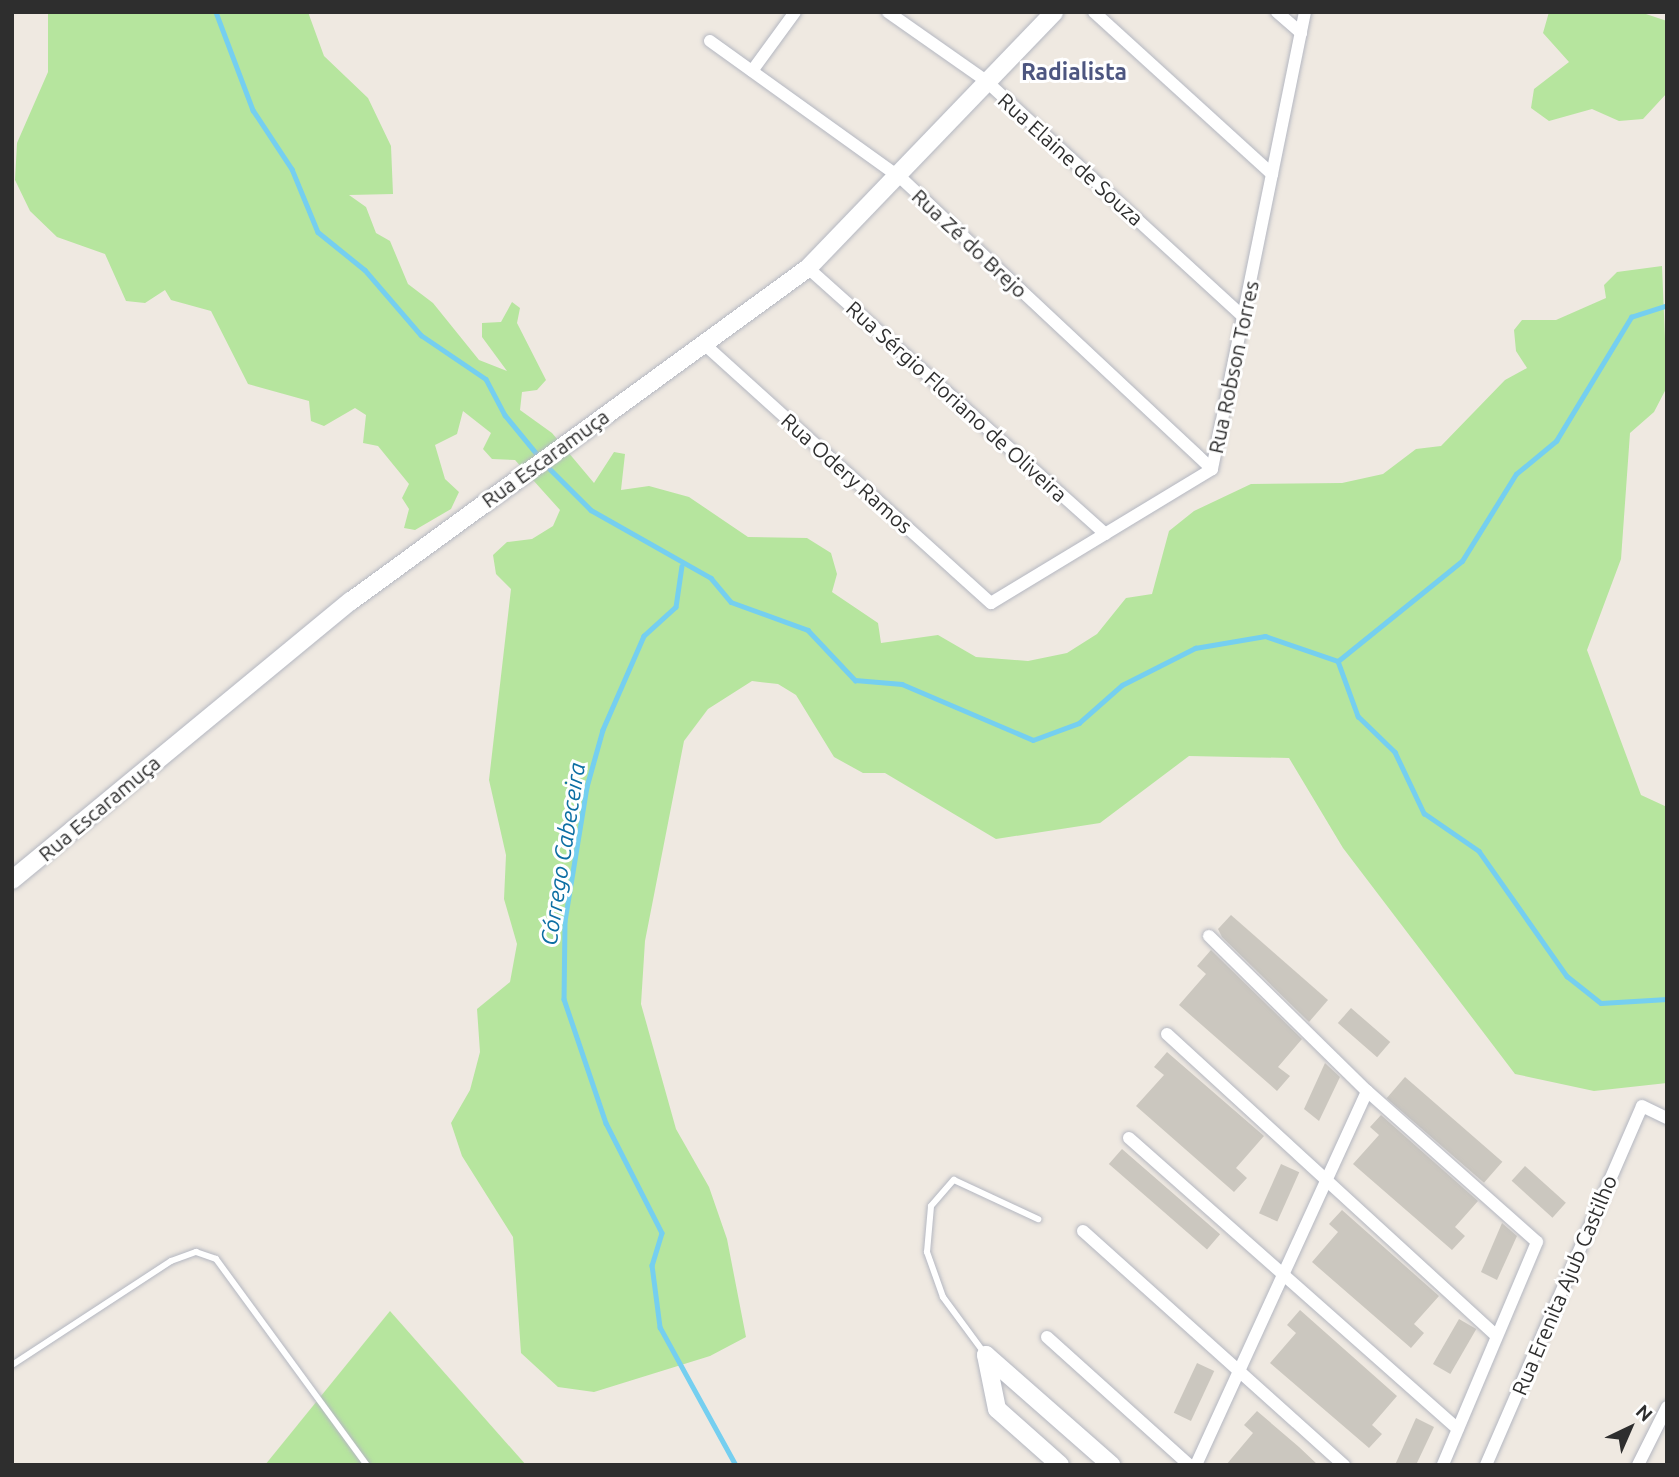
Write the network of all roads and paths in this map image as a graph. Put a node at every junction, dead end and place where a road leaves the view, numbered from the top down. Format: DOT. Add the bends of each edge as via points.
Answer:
graph roads {
  1 [pos="795,12"];
  2 [pos="888,12"];
  3 [pos="1054,12"];
  4 [pos="1094,12"];
  5 [pos="1277,12"];
  6 [pos="1305,12"];
  7 [pos="1301,33"];
  8 [pos="710,41"];
  9 [pos="752,71"];
  10 [pos="986,81"];
  11 [pos="1272,174"];
  12 [pos="901,178"];
  13 [pos="808,268"];
  14 [pos="1245,318"];
  15 [pos="702,344"];
  16 [pos="1212,469"];
  17 [pos="1105,534"];
  18 [pos="992,603"];
  19 [pos="12,880"];
  20 [pos="1209,936"];
  21 [pos="1167,1034"];
  22 [pos="1367,1091"];
  23 [pos="1667,1118"];
  24 [pos="1129,1138"];
  25 [pos="1326,1179"];
  26 [pos="1038,1219"];
  27 [pos="1083,1231"];
  28 [pos="1282,1277"];
  29 [pos="1497,1336"];
  30 [pos="1047,1337"];
  31 [pos="986,1355"];
  32 [pos="12,1365"];
  33 [pos="1238,1372"];
  34 [pos="1667,1407"];
  35 [pos="1458,1429"];
  36 [pos="1179,1462"];
  37 [pos="367,1465"];
  38 [pos="1060,1465"];
  39 [pos="1111,1465"];
  40 [pos="1196,1465"];
  41 [pos="1344,1465"];
  42 [pos="1443,1465"];
  43 [pos="1486,1465"];
  44 [pos="1639,1465"];
  1 -- 9 [label="street"];
  2 -- 10 [label="street, Rua Elaine de Souza"];
  3 -- 10 [label="street, Rua Escaramuça"];
  4 -- 11 [label="street"];
  5 -- 7 [label="street"];
  6 -- 7 [label="street, Rua Robson Torres"];
  7 -- 11 [label="street, Rua Robson Torres"];
  8 -- 9 [label="street, Rua Zé do Brejo"];
  9 -- 12 [label="street, Rua Zé do Brejo"];
  10 -- 12 [label="street, Rua Escaramuça"];
  10 -- 14 [label="street, Rua Elaine de Souza"];
  11 -- 14 [label="street, Rua Robson Torres"];
  12 -- 13 [label="street, Rua Escaramuça"];
  12 -- 16 [label="street, Rua Zé do Brejo"];
  13 -- 15 [label="street, Rua Escaramuça"];
  13 -- 17 [label="street, Rua Sérgio Floriano de Oliveira"];
  14 -- 16 [label="street, Rua Robson Torres"];
  15 -- 18 [label="street, Rua Odery Ramos"];
  15 -- 19 [label="street, Rua Escaramuça" via="341,609"];
  16 -- 17 [label="street, Rua Robson Torres"];
  17 -- 18 [label="street, Rua Robson Torres"];
  20 -- 22 [label="street"];
  21 -- 25 [label="street"];
  22 -- 25 [label="street"];
  22 -- 29 [label="street" via="1537,1242"];
  23 -- 43 [label="street, Rua Erenita Ajub Castilho" via="1642,1106"];
  24 -- 28 [label="street"];
  25 -- 28 [label="street"];
  25 -- 29 [label="street"];
  26 -- 31 [label="lane" via="954,1180 932,1206 926,1252 939,1285"];
  27 -- 33 [label="street"];
  28 -- 33 [label="street"];
  28 -- 35 [label="street"];
  29 -- 35 [label="street"];
  30 -- 36 [label="street"];
  31 -- 38 [label="street" via="997,1409"];
  31 -- 39 [label="street"];
  32 -- 37 [label="lane" via="171,1261 196,1252 215,1259"];
  33 -- 40 [label="street"];
  33 -- 41 [label="street"];
  34 -- 44 [label="street"];
  35 -- 42 [label="street"];
}
